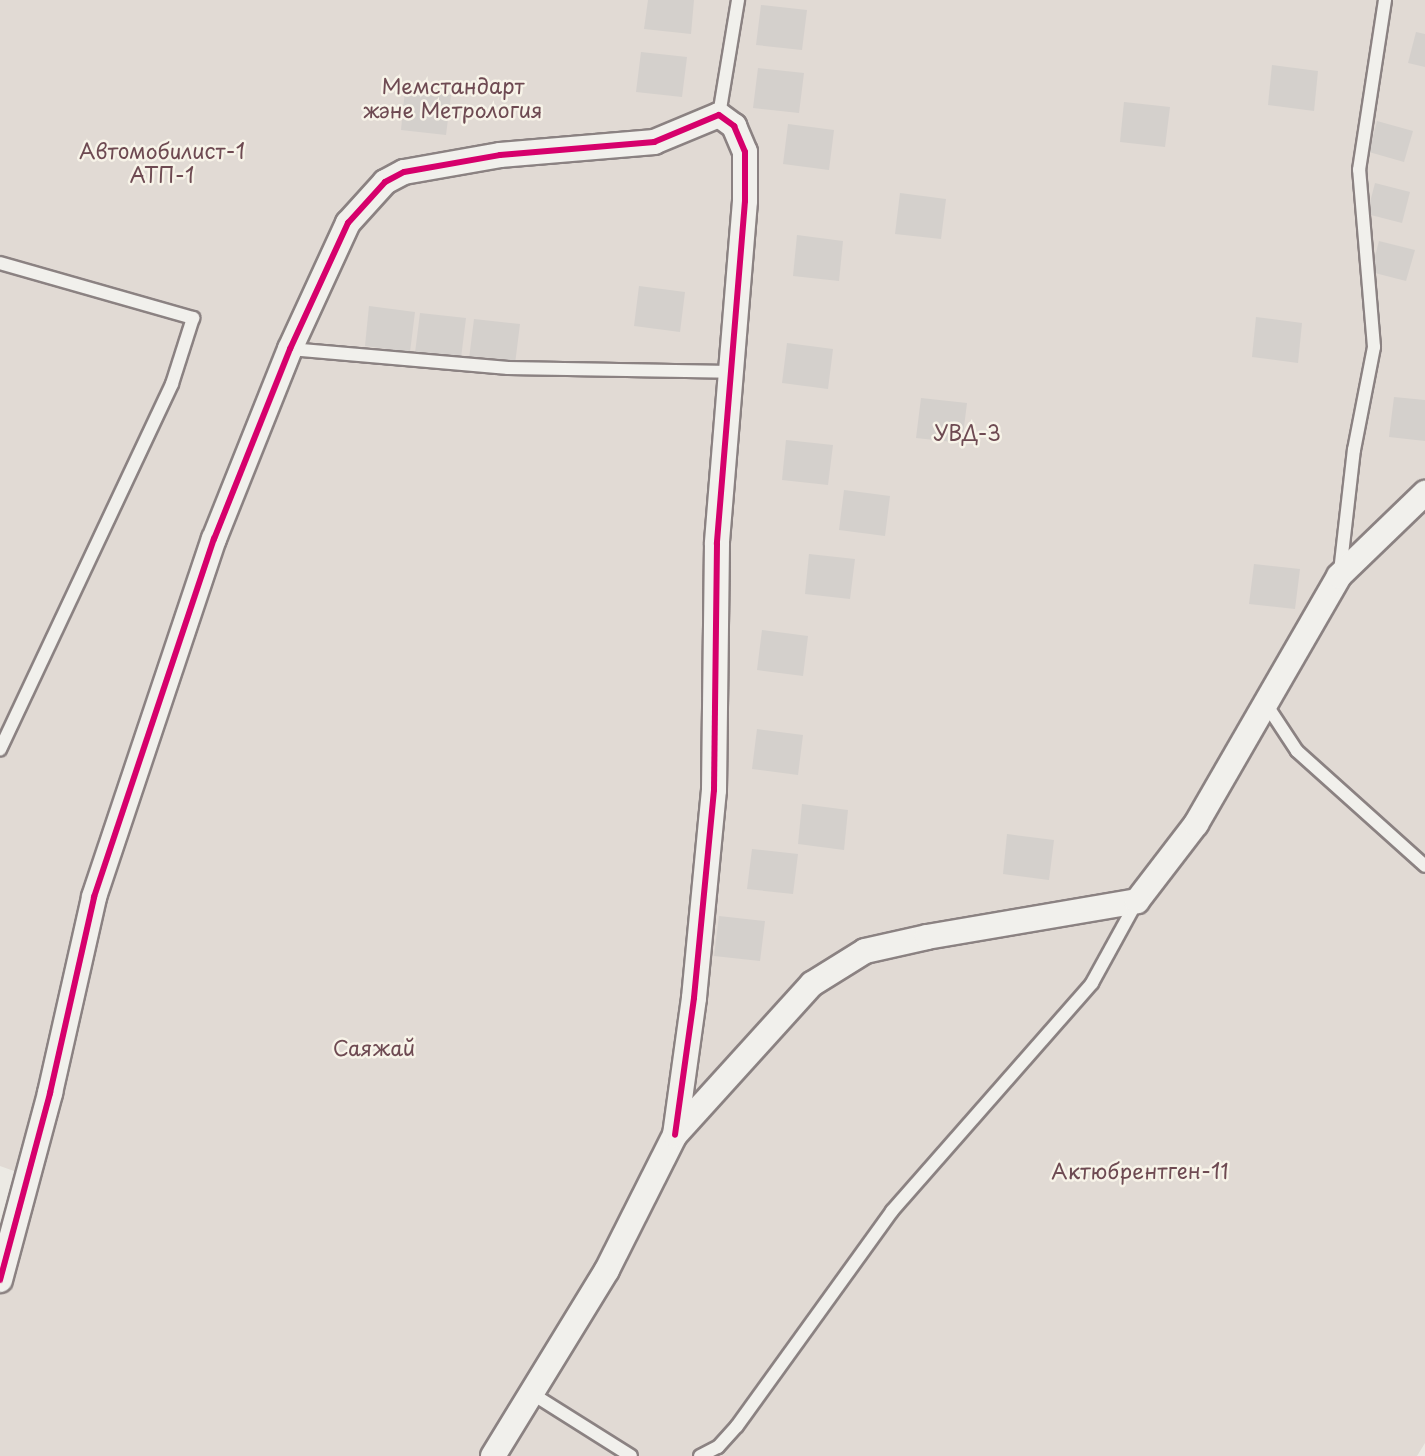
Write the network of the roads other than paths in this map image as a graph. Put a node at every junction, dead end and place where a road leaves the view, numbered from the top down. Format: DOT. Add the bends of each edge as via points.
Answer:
graph roads {
  1 [pos="738,0"];
  2 [pos="1385,0"];
  3 [pos="719,115"];
  4 [pos="0,263"];
  5 [pos="290,349"];
  6 [pos="730,372"];
  7 [pos="1425,493"];
  8 [pos="1339,576"];
  9 [pos="1266,704"];
  10 [pos="0,750"];
  11 [pos="1425,866"];
  12 [pos="1137,902"];
  13 [pos="675,1135"];
  14 [pos="0,1280"];
  15 [pos="531,1393"];
  16 [pos="493,1456"];
  17 [pos="631,1456"];
  18 [pos="700,1456"];
  1 -- 3 [label="lane"];
  2 -- 8 [label="lane" via="1359,170 1374,347 1354,450"];
  3 -- 5 [label="street" via="654,142 479,157 404,172 385,182 348,223"];
  3 -- 6 [label="street" via="734,126 745,152 745,201"];
  4 -- 10 [label="lane" via="193,318 171,384"];
  5 -- 6 [label="lane" via="508,368"];
  5 -- 14 [label="street" via="214,539 94,897 50,1093"];
  6 -- 13 [label="street" via="717,544 714,790 694,998"];
  7 -- 8 [label="street"];
  8 -- 9 [label="street"];
  9 -- 11 [label="lane" via="1297,751"];
  9 -- 12 [label="street" via="1196,824"];
  12 -- 13 [label="street" via="865,951 812,984"];
  12 -- 18 [label="lane" via="1092,983 892,1211 737,1426 718,1447"];
  13 -- 15 [label="street" via="607,1270"];
  15 -- 16 [label="street"];
  15 -- 17 [label="lane"];
}
